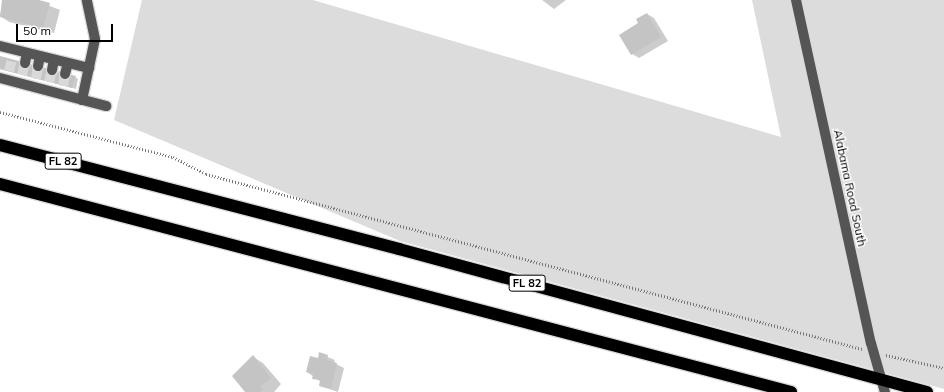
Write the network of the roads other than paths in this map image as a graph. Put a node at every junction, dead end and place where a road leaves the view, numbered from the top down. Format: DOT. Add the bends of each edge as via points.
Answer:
graph roads {
  1 [pos="86,0"];
  2 [pos="796,0"];
  3 [pos="0,47"];
  4 [pos="40,56"];
  5 [pos="54,60"];
  6 [pos="68,63"];
  7 [pos="38,66"];
  8 [pos="89,68"];
  9 [pos="52,70"];
  10 [pos="65,74"];
  11 [pos="5,76"];
  12 [pos="82,100"];
  13 [pos="106,106"];
  14 [pos="0,145"];
  15 [pos="0,184"];
  16 [pos="884,386"];
  17 [pos="791,392"];
  18 [pos="928,392"];
  1 -- 8 [label="street" via="95,39"];
  2 -- 16 [label="street, Alabama Road South" via="871,343"];
  3 -- 4 [label="street" via="26,58"];
  4 -- 5 [label="street"];
  4 -- 7 [label="street"];
  5 -- 6 [label="street"];
  5 -- 9 [label="street"];
  6 -- 8 [label="street"];
  6 -- 10 [label="street"];
  8 -- 12 [label="street"];
  11 -- 12 [label="street" via="62,90"];
  12 -- 13 [label="street"];
  14 -- 16 [label="highway, FL 82" via="399,249"];
  15 -- 17 [label="highway"];
  16 -- 18 [label="highway, FL 82"];
}
